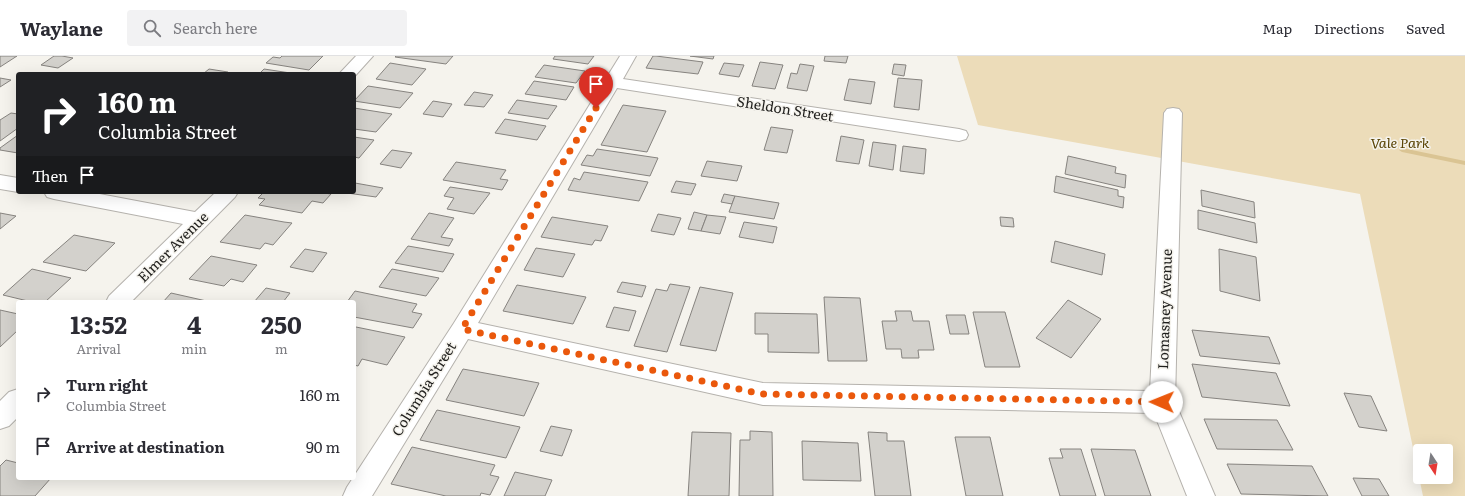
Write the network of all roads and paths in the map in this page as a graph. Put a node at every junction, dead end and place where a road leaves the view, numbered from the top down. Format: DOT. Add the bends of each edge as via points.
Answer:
graph roads {
  1 [pos="365,56"];
  2 [pos="628,56"];
  3 [pos="349,72"];
  4 [pos="611,82"];
  5 [pos="1173,113"];
  6 [pos="959,135"];
  7 [pos="0,182"];
  8 [pos="16,185"];
  9 [pos="64,194"];
  10 [pos="226,194"];
  11 [pos="200,220"];
  12 [pos="119,300"];
  13 [pos="462,329"];
  14 [pos="16,402"];
  15 [pos="1162,402"];
  16 [pos="0,418"];
  17 [pos="357,496"];
  18 [pos="1201,496"];
  1 -- 3 [label="street"];
  2 -- 4 [label="street, Columbia Street"];
  4 -- 6 [label="street, Sheldon Street"];
  4 -- 13 [label="street, Columbia Street"];
  5 -- 15 [label="street, Lomasney Avenue"];
  7 -- 8 [label="street"];
  9 -- 11 [label="street"];
  10 -- 11 [label="street, Elmer Avenue"];
  11 -- 12 [label="street, Elmer Avenue"];
  13 -- 15 [label="street" via="762,394"];
  13 -- 17 [label="street, Columbia Street"];
  14 -- 16 [label="street"];
  15 -- 18 [label="street, Lomasney Avenue"];
}
